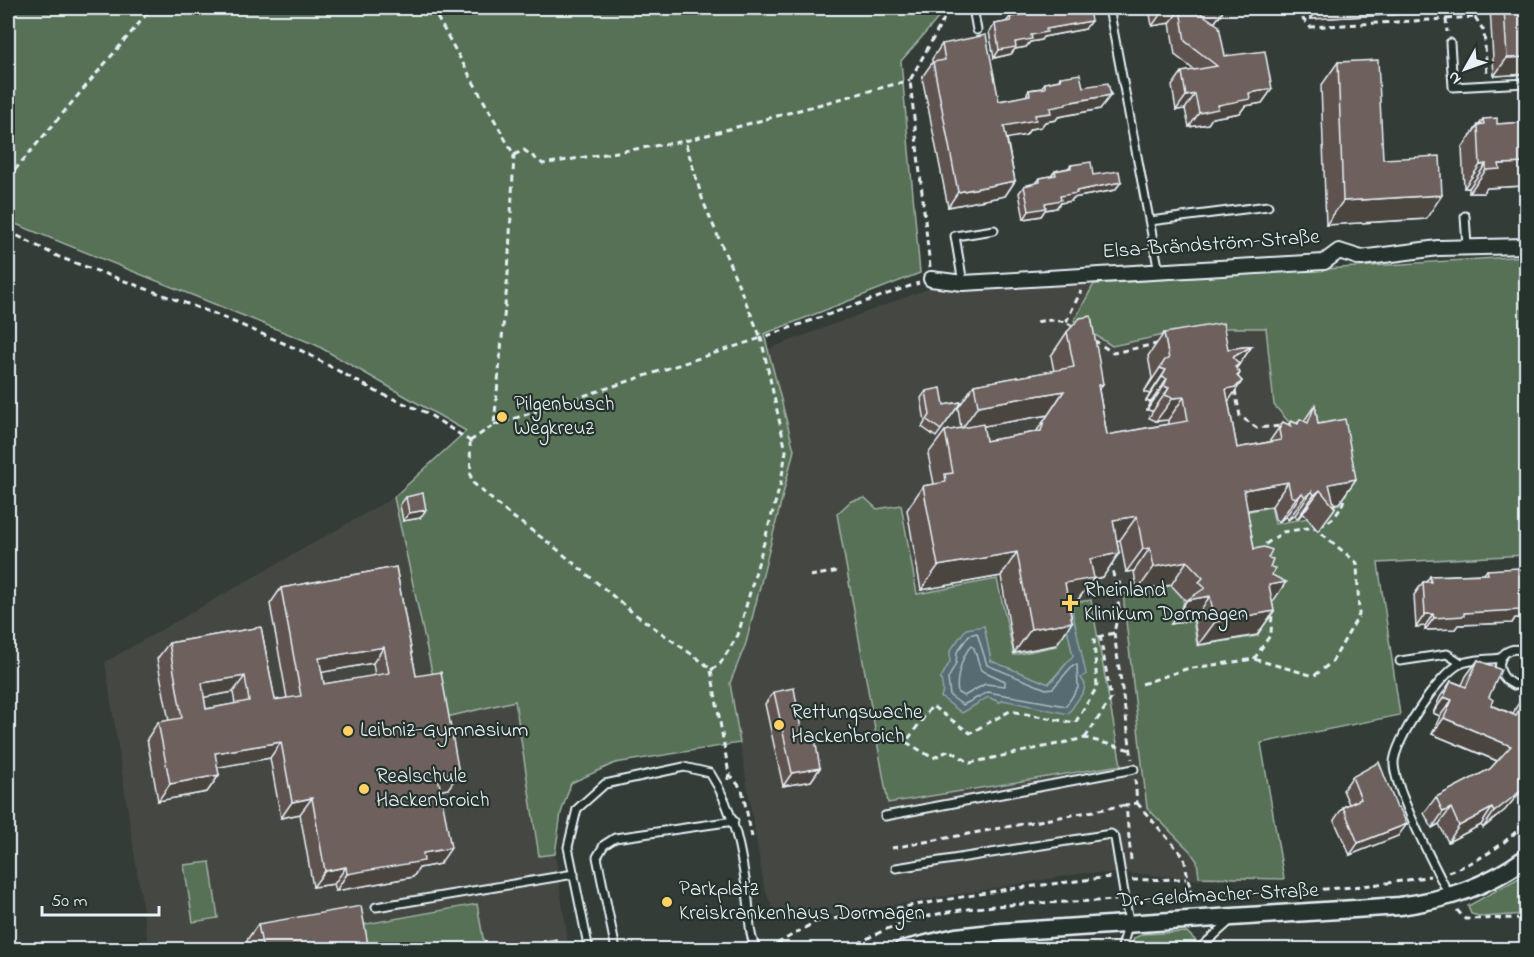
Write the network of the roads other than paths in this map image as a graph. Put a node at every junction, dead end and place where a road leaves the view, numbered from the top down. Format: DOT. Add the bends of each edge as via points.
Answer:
graph roads {
  1 [pos="973,8"];
  2 [pos="1109,8"];
  3 [pos="977,30"];
  4 [pos="1450,43"];
  5 [pos="1527,83"];
  6 [pos="1268,206"];
  7 [pos="1465,216"];
  8 [pos="1150,220"];
  9 [pos="994,230"];
  10 [pos="1467,246"];
  11 [pos="1527,246"];
  12 [pos="1160,272"];
  13 [pos="932,279"];
  14 [pos="963,283"];
  15 [pos="1527,652"];
  16 [pos="1501,658"];
  17 [pos="1400,661"];
  18 [pos="1461,663"];
  19 [pos="1527,682"];
  20 [pos="1134,769"];
  21 [pos="885,816"];
  22 [pos="734,821"];
  23 [pos="1527,858"];
  24 [pos="896,868"];
  25 [pos="574,874"];
  26 [pos="1451,897"];
  27 [pos="376,907"];
  28 [pos="1234,917"];
  29 [pos="1129,923"];
  30 [pos="589,950"];
  31 [pos="616,950"];
  32 [pos="757,950"];
  33 [pos="902,950"];
  34 [pos="1121,950"];
  35 [pos="1198,950"];
  1 -- 3 [label="lane"];
  2 -- 8 [label="lane"];
  4 -- 5 [label="lane" via="1453,87"];
  6 -- 8 [label="lane"];
  7 -- 10 [label="lane"];
  8 -- 12 [label="lane"];
  9 -- 14 [label="lane" via="955,236"];
  10 -- 11 [label="street, Elsa-Brändström-Straße"];
  10 -- 12 [label="street, Elsa-Brändström-Straße" via="1361,258 1339,251 1324,262"];
  12 -- 14 [label="street, Elsa-Brändström-Straße"];
  13 -- 14 [label="street, Elsa-Brändström-Straße"];
  15 -- 16 [label="lane" via="1520,648 1509,650"];
  16 -- 18 [label="lane"];
  16 -- 19 [label="lane" via="1499,670 1504,680 1514,685"];
  17 -- 18 [label="lane" via="1447,654"];
  18 -- 26 [label="lane" via="1446,673 1433,690 1398,747 1394,763 1397,779"];
  20 -- 21 [label="lane"];
  22 -- 25 [label="lane" via="710,773 684,767 605,784 577,809 568,847"];
  22 -- 31 [label="lane" via="615,838 604,844 597,857"];
  22 -- 32 [label="lane" via="752,941"];
  23 -- 26 [label="street, Dr.-Geldmacher-Straße" via="1509,871"];
  24 -- 29 [label="lane" via="1106,833 1115,838"];
  25 -- 27 [label="lane"];
  25 -- 30 [label="lane"];
  26 -- 28 [label="street, Dr.-Geldmacher-Straße" via="1354,911"];
  28 -- 29 [label="street, Dr.-Geldmacher-Straße"];
  28 -- 35 [label="lane"];
  29 -- 33 [label="street, Dr.-Geldmacher-Straße" via="956,937"];
  29 -- 34 [label="lane"];
}
